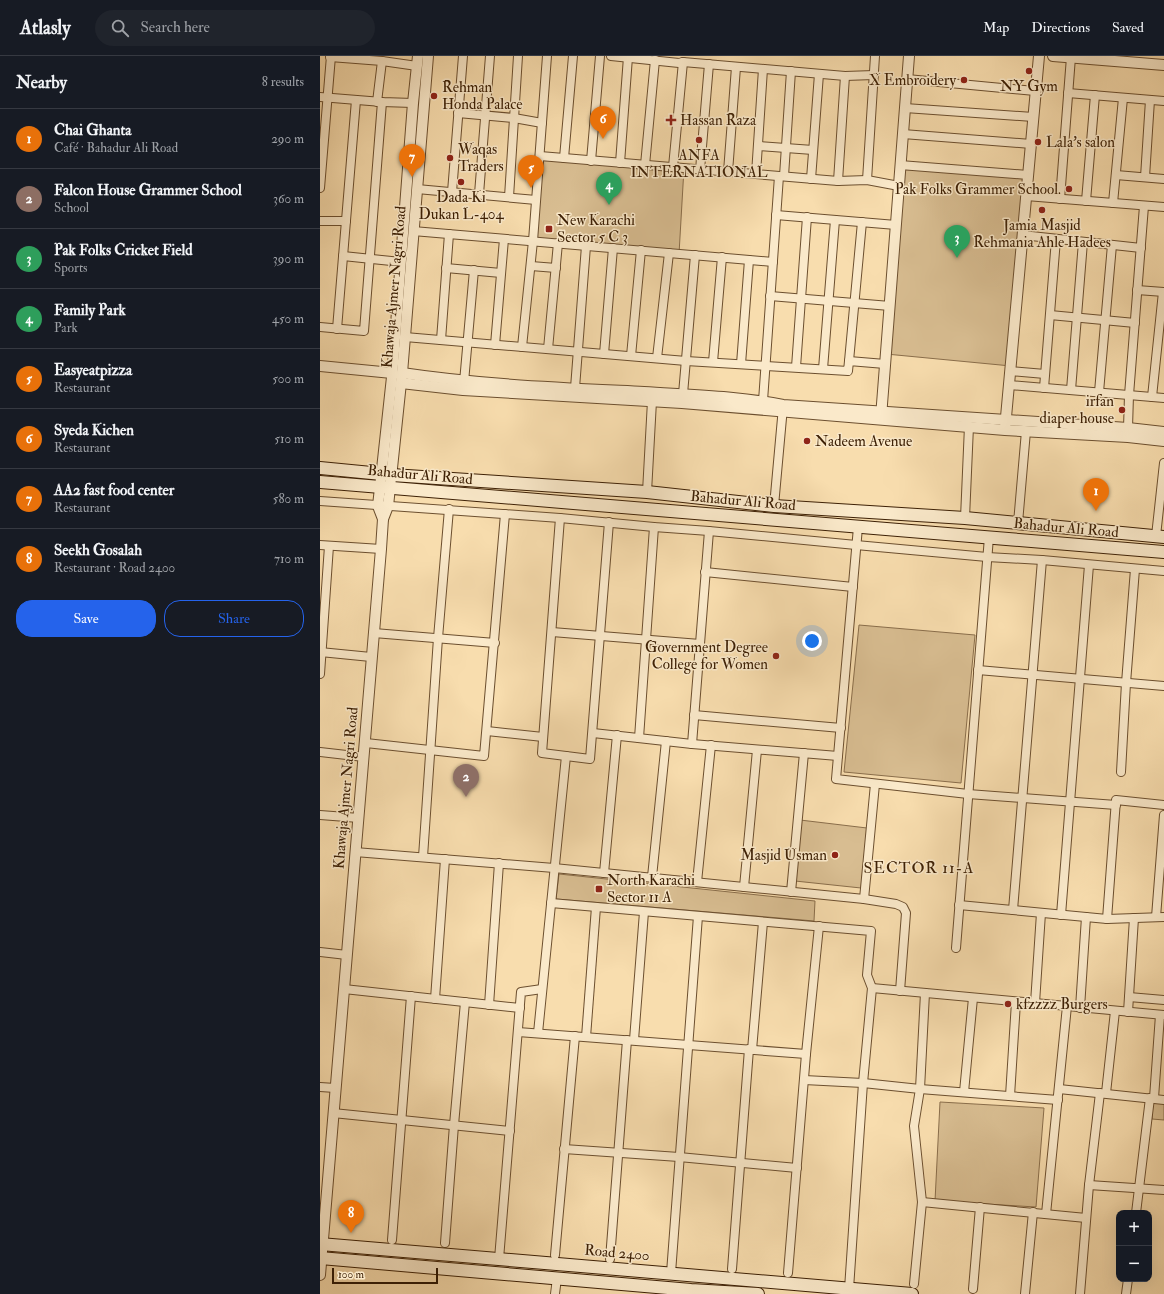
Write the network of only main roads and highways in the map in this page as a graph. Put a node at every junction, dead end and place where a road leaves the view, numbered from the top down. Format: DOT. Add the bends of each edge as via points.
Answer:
graph roads {
  1 [pos="320,468"];
  2 [pos="320,482"];
  3 [pos="938,516"];
  4 [pos="936,533"];
  5 [pos="1160,536"];
  6 [pos="1164,552"];
  7 [pos="321,1244"];
  8 [pos="321,1258"];
  9 [pos="741,1279"];
  10 [pos="913,1289"];
  11 [pos="691,1292"];
  12 [pos="741,1292"];
  13 [pos="758,1294"];
  1 -- 3 [label="main road, Bahadur Ali Road" via="646,492 774,506"];
  2 -- 4 [label="main road, Bahadur Ali Road"];
  3 -- 4 [label="main road"];
  3 -- 5 [label="main road, Bahadur Ali Road"];
  4 -- 6 [label="main road, Bahadur Ali Road"];
  7 -- 9 [label="main road, Road 2400"];
  8 -- 11 [label="main road, Road 2400"];
  9 -- 10 [label="main road, Road 2400" via="848,1289"];
  9 -- 12 [label="main road"];
  11 -- 12 [label="main road, Road 2400"];
  12 -- 13 [label="main road, Road 2400"];
}
